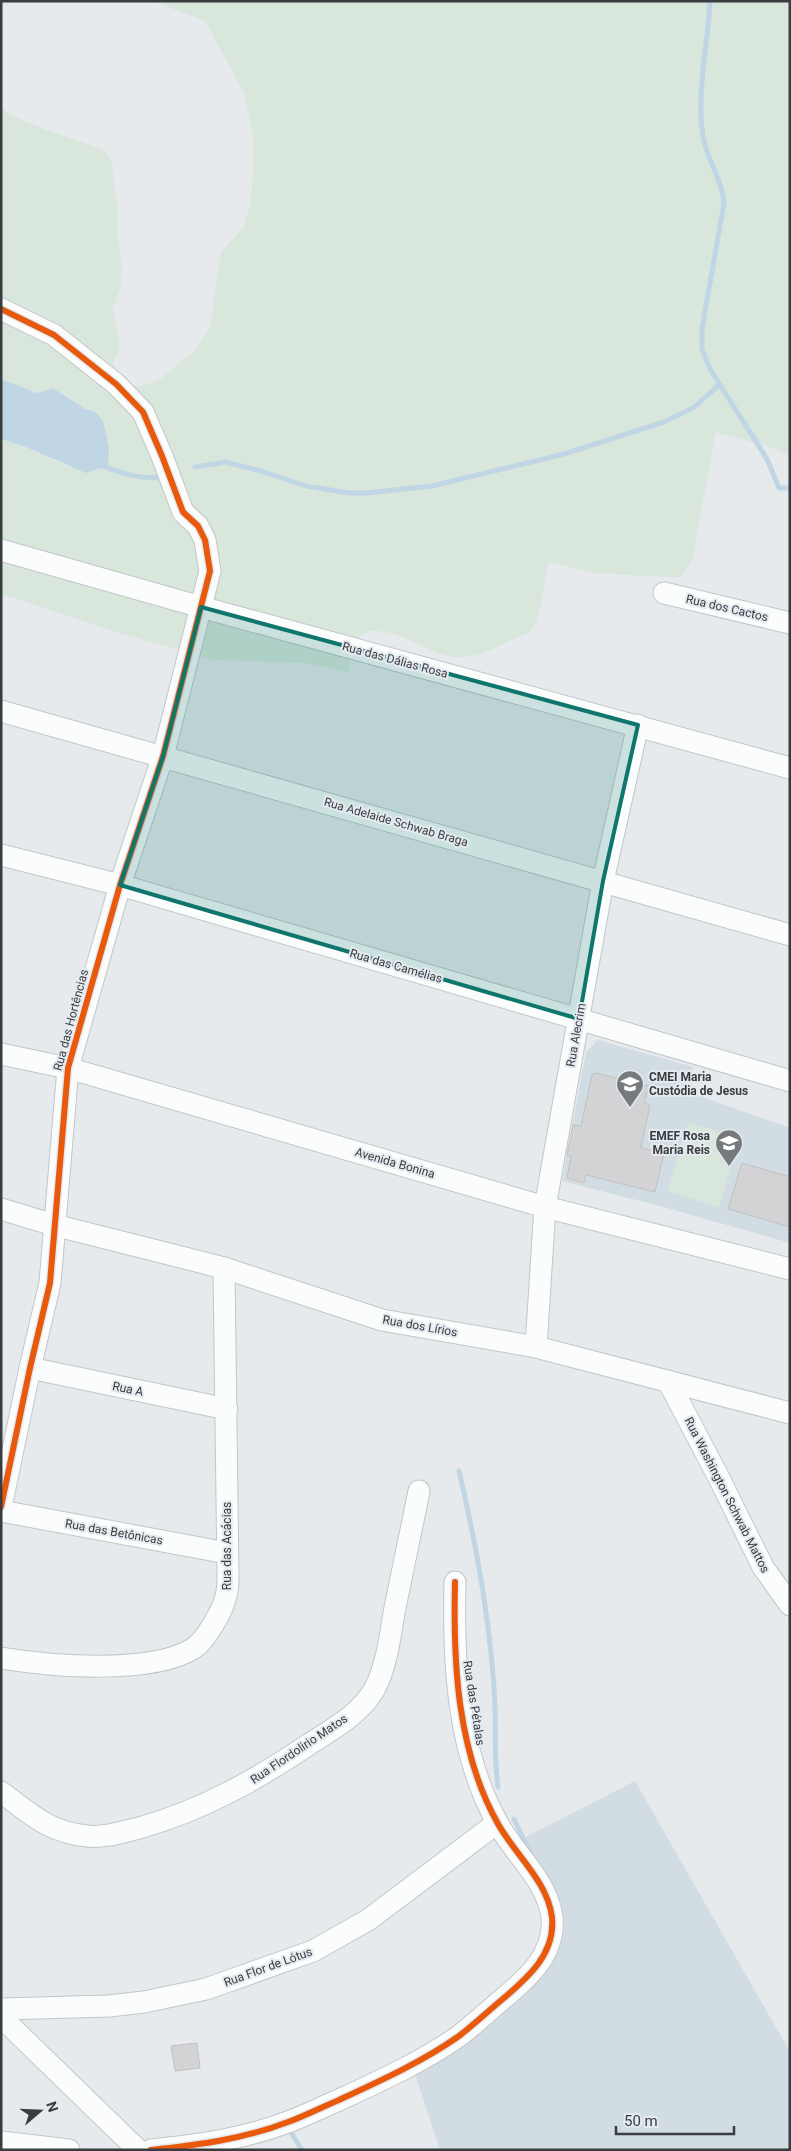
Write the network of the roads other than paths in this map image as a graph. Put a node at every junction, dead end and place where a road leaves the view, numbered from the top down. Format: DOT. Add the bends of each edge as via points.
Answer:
graph roads {
  1 [pos="1,309"];
  2 [pos="1,550"];
  3 [pos="664,593"];
  4 [pos="202,607"];
  5 [pos="790,623"];
  6 [pos="1,711"];
  7 [pos="638,725"];
  8 [pos="163,756"];
  9 [pos="790,768"];
  10 [pos="1,855"];
  11 [pos="603,881"];
  12 [pos="120,885"];
  13 [pos="790,935"];
  14 [pos="579,1019"];
  15 [pos="1,1054"];
  16 [pos="68,1068"];
  17 [pos="790,1081"];
  18 [pos="545,1207"];
  19 [pos="1,1209"];
  20 [pos="54,1225"];
  21 [pos="224,1268"];
  22 [pos="790,1269"];
  23 [pos="536,1347"];
  24 [pos="30,1368"];
  25 [pos="668,1381"];
  26 [pos="227,1409"];
  27 [pos="790,1413"];
  28 [pos="419,1491"];
  29 [pos="1,1507"];
  30 [pos="1,1511"];
  31 [pos="227,1553"];
  32 [pos="455,1582"];
  33 [pos="790,1606"];
  34 [pos="1,1658"];
  35 [pos="1,1792"];
  36 [pos="497,1823"];
  37 [pos="1,2009"];
  38 [pos="1,2017"];
  39 [pos="1,2142"];
  40 [pos="69,2150"];
  41 [pos="138,2150"];
  42 [pos="151,2150"];
  1 -- 4 [label="street, Rua das Hortências" via="54,335 116,384 143,412 183,512 198,526 205,540 210,571"];
  2 -- 4 [label="street, Rua das Dálias Rosa"];
  3 -- 5 [label="street, Rua dos Cactos"];
  4 -- 7 [label="street, Rua das Dálias Rosa"];
  4 -- 8 [label="street, Rua das Hortências"];
  6 -- 8 [label="street, Rua Adelaide Schwab Braga"];
  7 -- 9 [label="street, Rua das Dálias Rosa"];
  7 -- 11 [label="street, Rua Alecrim"];
  8 -- 11 [label="street, Rua Adelaide Schwab Braga"];
  8 -- 12 [label="street, Rua das Hortências"];
  10 -- 12 [label="street, Rua das Camélias"];
  11 -- 13 [label="street, Rua Adelaide Schwab Braga"];
  11 -- 14 [label="street, Rua Alecrim"];
  12 -- 14 [label="street, Rua das Camélias"];
  12 -- 16 [label="street, Rua das Hortências"];
  14 -- 17 [label="street, Rua das Camélias"];
  14 -- 18 [label="street, Rua Alecrim"];
  15 -- 16 [label="street, Avenida Bonina"];
  16 -- 18 [label="street, Avenida Bonina"];
  16 -- 20 [label="street, Rua das Hortências"];
  18 -- 22 [label="street, Avenida Bonina"];
  18 -- 23 [label="street, Rua Alecrim"];
  19 -- 20 [label="street, Rua dos Lírios"];
  20 -- 21 [label="street, Rua dos Lírios"];
  20 -- 24 [label="street, Rua das Hortências" via="50,1284"];
  21 -- 23 [label="street, Rua dos Lírios" via="382,1320"];
  21 -- 26 [label="street, Rua das Acácias"];
  23 -- 25 [label="street, Rua dos Lírios"];
  24 -- 26 [label="street, Rua A"];
  24 -- 29 [label="street, Rua das Hortências"];
  25 -- 27 [label="street, Rua dos Lírios"];
  25 -- 33 [label="street, Rua Washington Schwab Mattos" via="762,1567"];
  26 -- 31 [label="street, Rua das Acácias"];
  28 -- 35 [label="street, Rua Flordolirio Matos" via="381,1671 374,1690 362,1706 342,1723 272,1769 196,1809 112,1835 88,1836 60,1831 43,1824"];
  30 -- 31 [label="street, Rua das Betônicas"];
  31 -- 34 [label="street, Rua das Acácias" via="226,1596 220,1612 196,1647 172,1659 124,1666 29,1663"];
  32 -- 36 [label="street, Rua das Pétalas" via="454,1633 464,1720 473,1766"];
  36 -- 37 [label="street, Rua Flor de Lótus" via="368,1920 313,1950 206,1989 153,2001 109,2006"];
  36 -- 42 [label="street, Rua das Pétalas" via="537,1880 552,1916 552,1934 547,1949 524,1981 459,2036 395,2075 288,2122 214,2143"];
  38 -- 41 [label="street"];
  39 -- 40 [label="street"];
}
